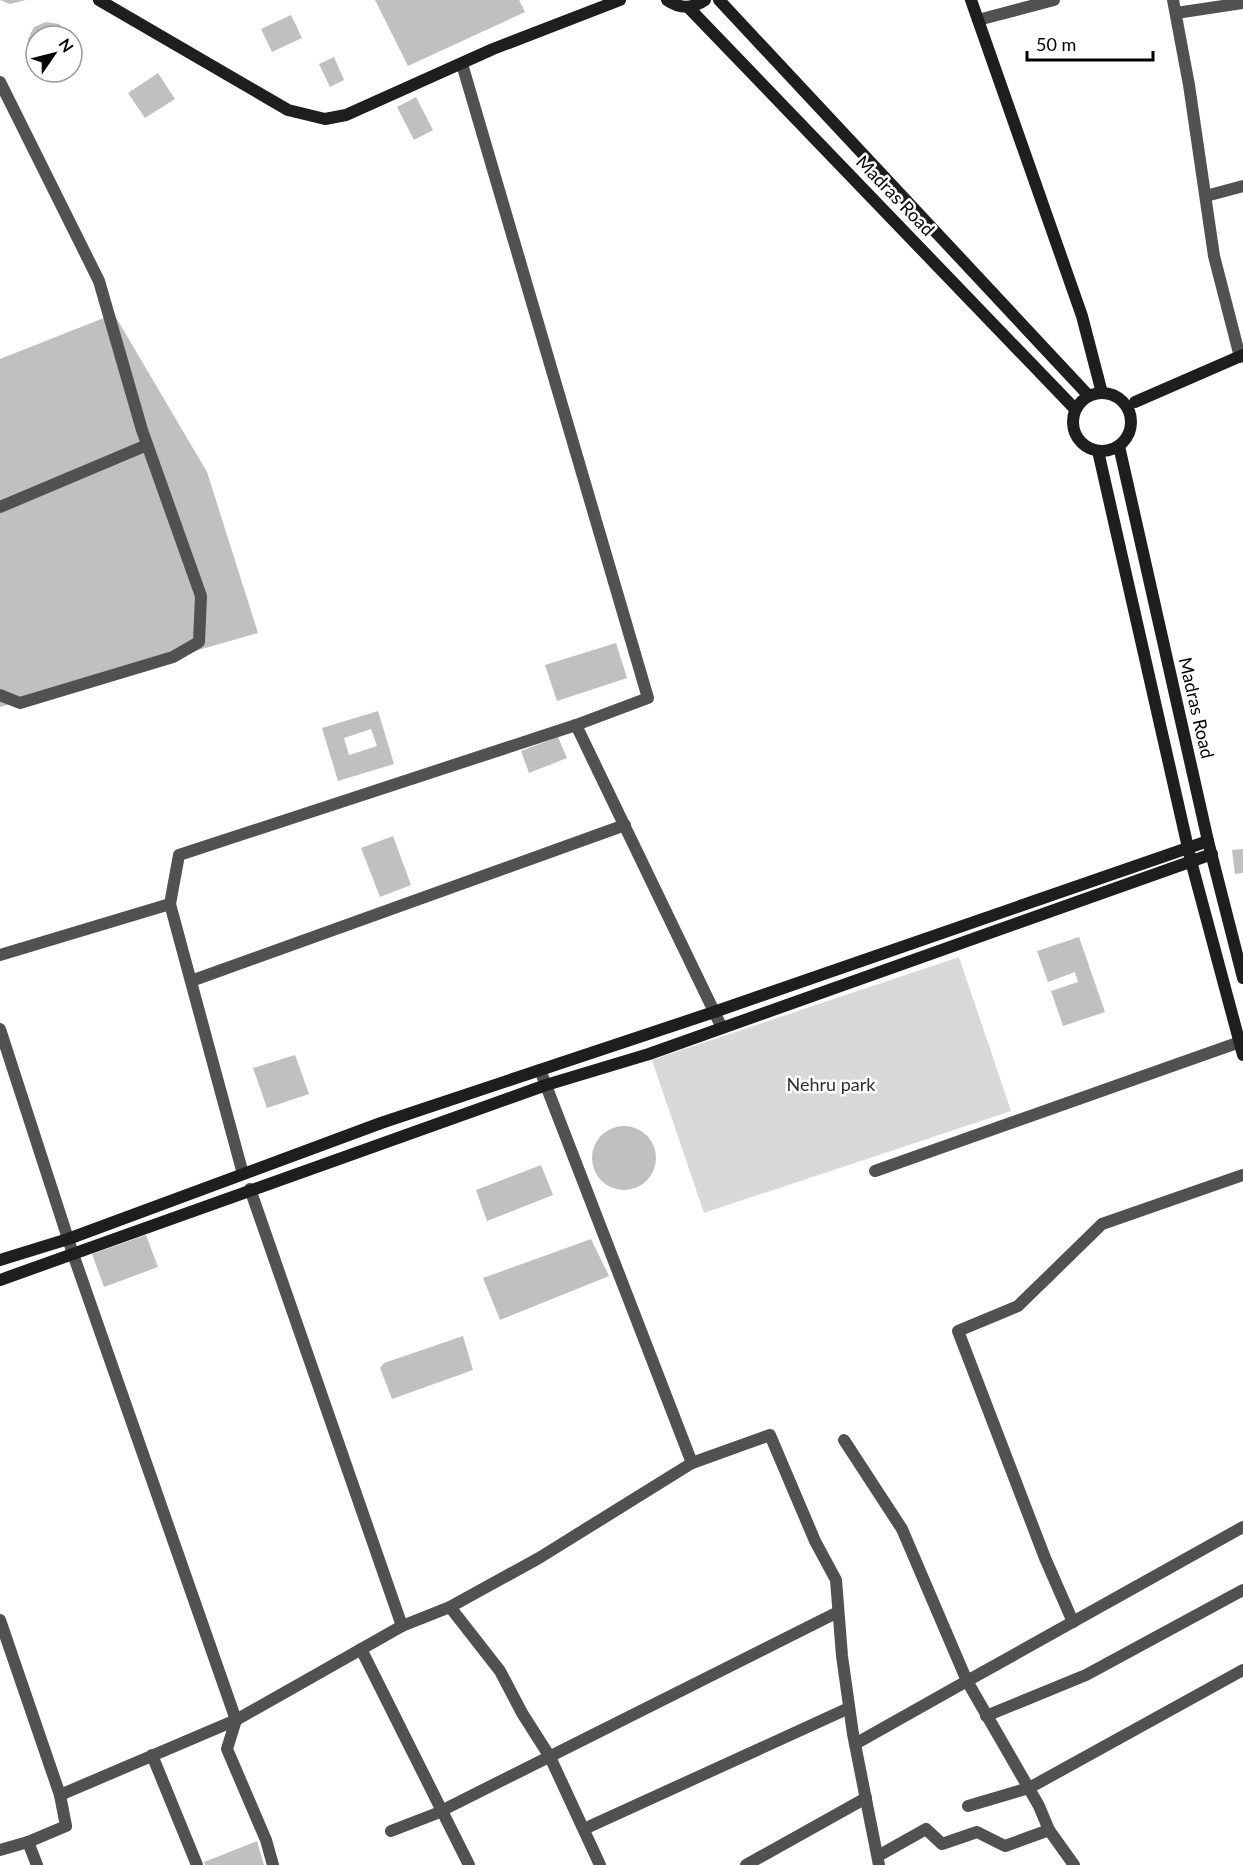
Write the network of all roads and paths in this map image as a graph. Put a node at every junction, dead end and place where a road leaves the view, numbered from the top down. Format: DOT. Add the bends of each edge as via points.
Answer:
graph roads {
  1 [pos="99,0"];
  2 [pos="620,0"];
  3 [pos="667,0"];
  4 [pos="705,0"];
  5 [pos="719,0"];
  6 [pos="971,0"];
  7 [pos="1054,0"];
  8 [pos="1243,3"];
  9 [pos="1174,6"];
  10 [pos="688,7"];
  11 [pos="978,20"];
  12 [pos="462,64"];
  13 [pos="0,82"];
  14 [pos="1243,186"];
  15 [pos="1206,196"];
  16 [pos="1241,356"];
  17 [pos="1102,393"];
  18 [pos="1088,395"];
  19 [pos="1135,402"];
  20 [pos="1075,409"];
  21 [pos="147,445"];
  22 [pos="1119,446"];
  23 [pos="1098,451"];
  24 [pos="0,507"];
  25 [pos="0,695"];
  26 [pos="576,726"];
  27 [pos="625,825"];
  28 [pos="1208,841"];
  29 [pos="1189,848"];
  30 [pos="1212,854"];
  31 [pos="1191,861"];
  32 [pos="170,904"];
  33 [pos="0,955"];
  34 [pos="1243,978"];
  35 [pos="191,981"];
  36 [pos="714,1012"];
  37 [pos="722,1028"];
  38 [pos="0,1029"];
  39 [pos="1240,1041"];
  40 [pos="1243,1055"];
  41 [pos="540,1070"];
  42 [pos="546,1085"];
  43 [pos="875,1171"];
  44 [pos="243,1174"];
  45 [pos="1243,1175"];
  46 [pos="250,1189"];
  47 [pos="68,1239"];
  48 [pos="73,1254"];
  49 [pos="0,1260"];
  50 [pos="0,1280"];
  51 [pos="844,1440"];
  52 [pos="692,1463"];
  53 [pos="1243,1527"];
  54 [pos="1243,1590"];
  55 [pos="450,1607"];
  56 [pos="838,1612"];
  57 [pos="0,1620"];
  58 [pos="1073,1622"];
  59 [pos="402,1626"];
  60 [pos="361,1649"];
  61 [pos="1243,1670"];
  62 [pos="967,1681"];
  63 [pos="849,1708"];
  64 [pos="986,1716"];
  65 [pos="236,1720"];
  66 [pos="855,1744"];
  67 [pos="152,1755"];
  68 [pos="550,1757"];
  69 [pos="1029,1788"];
  70 [pos="60,1795"];
  71 [pos="866,1798"];
  72 [pos="968,1806"];
  73 [pos="441,1809"];
  74 [pos="584,1829"];
  75 [pos="1049,1830"];
  76 [pos="391,1831"];
  77 [pos="28,1842"];
  78 [pos="0,1850"];
  79 [pos="878,1860"];
  80 [pos="37,1865"];
  81 [pos="197,1865"];
  82 [pos="273,1865"];
  83 [pos="469,1865"];
  84 [pos="600,1865"];
  85 [pos="746,1865"];
  86 [pos="1074,1865"];
  1 -- 12 [label="main road" via="288,110 307,117 346,115"];
  2 -- 12 [label="main road"];
  3 -- 10 [label="main road"];
  4 -- 10 [label="main road"];
  5 -- 18 [label="main road"];
  6 -- 11 [label="main road"];
  7 -- 11 [label="street"];
  8 -- 9 [label="street"];
  9 -- 15 [label="street"];
  10 -- 20 [label="main road, Madras Road"];
  11 -- 17 [label="main road" via="1082,316"];
  12 -- 26 [label="street" via="648,698"];
  13 -- 21 [label="street" via="99,281"];
  14 -- 15 [label="street"];
  15 -- 16 [label="street" via="1214,256"];
  16 -- 19 [label="main road"];
  17 -- 18 [label="main road"];
  17 -- 22 [label="main road" via="1116,396 1129,411 1130,430"];
  18 -- 20 [label="main road"];
  20 -- 23 [label="main road" via="1076,436 1082,444"];
  21 -- 24 [label="street"];
  21 -- 25 [label="street" via="201,596 199,642 173,657 20,703"];
  22 -- 23 [label="main road"];
  22 -- 28 [label="main road, Madras Road"];
  23 -- 29 [label="main road"];
  26 -- 27 [label="street"];
  26 -- 32 [label="street" via="179,855"];
  27 -- 35 [label="street"];
  27 -- 36 [label="street"];
  28 -- 29 [label="main road"];
  28 -- 30 [label="main road, Madras Road"];
  29 -- 31 [label="main road"];
  29 -- 36 [label="main road"];
  30 -- 31 [label="main road"];
  30 -- 34 [label="main road, Madras Road"];
  31 -- 37 [label="main road"];
  31 -- 39 [label="main road"];
  32 -- 33 [label="street"];
  32 -- 35 [label="street"];
  35 -- 44 [label="street"];
  36 -- 37 [label="street"];
  36 -- 41 [label="main road"];
  37 -- 42 [label="main road"];
  38 -- 47 [label="street"];
  39 -- 40 [label="main road"];
  39 -- 43 [label="street"];
  41 -- 42 [label="street"];
  41 -- 44 [label="main road"];
  42 -- 46 [label="main road"];
  42 -- 52 [label="street"];
  44 -- 47 [label="main road"];
  45 -- 58 [label="street" via="1102,1224 1018,1306 958,1331"];
  46 -- 48 [label="main road"];
  46 -- 59 [label="street"];
  47 -- 48 [label="street"];
  47 -- 49 [label="main road"];
  48 -- 50 [label="main road"];
  48 -- 65 [label="street"];
  51 -- 62 [label="street" via="902,1528"];
  52 -- 55 [label="street" via="539,1558"];
  52 -- 56 [label="street" via="770,1435 836,1580"];
  53 -- 58 [label="street"];
  54 -- 64 [label="street" via="1086,1675"];
  55 -- 59 [label="street"];
  55 -- 68 [label="street" via="500,1671"];
  56 -- 63 [label="street"];
  56 -- 68 [label="street"];
  57 -- 70 [label="street"];
  58 -- 62 [label="street"];
  59 -- 60 [label="street"];
  60 -- 65 [label="street"];
  60 -- 73 [label="street"];
  61 -- 69 [label="street"];
  62 -- 64 [label="street"];
  62 -- 66 [label="street"];
  63 -- 66 [label="street"];
  63 -- 74 [label="street"];
  64 -- 69 [label="street"];
  65 -- 67 [label="street"];
  65 -- 82 [label="street" via="227,1749"];
  66 -- 71 [label="street"];
  67 -- 70 [label="street"];
  67 -- 81 [label="street"];
  68 -- 73 [label="street"];
  68 -- 74 [label="street"];
  69 -- 72 [label="street"];
  69 -- 75 [label="street"];
  70 -- 77 [label="street" via="66,1826"];
  71 -- 79 [label="street"];
  71 -- 85 [label="street"];
  73 -- 76 [label="street"];
  73 -- 83 [label="street"];
  74 -- 84 [label="street"];
  75 -- 79 [label="street" via="1005,1846 977,1832 942,1844 926,1829"];
  75 -- 86 [label="street"];
  77 -- 78 [label="street"];
  77 -- 80 [label="street"];
}
